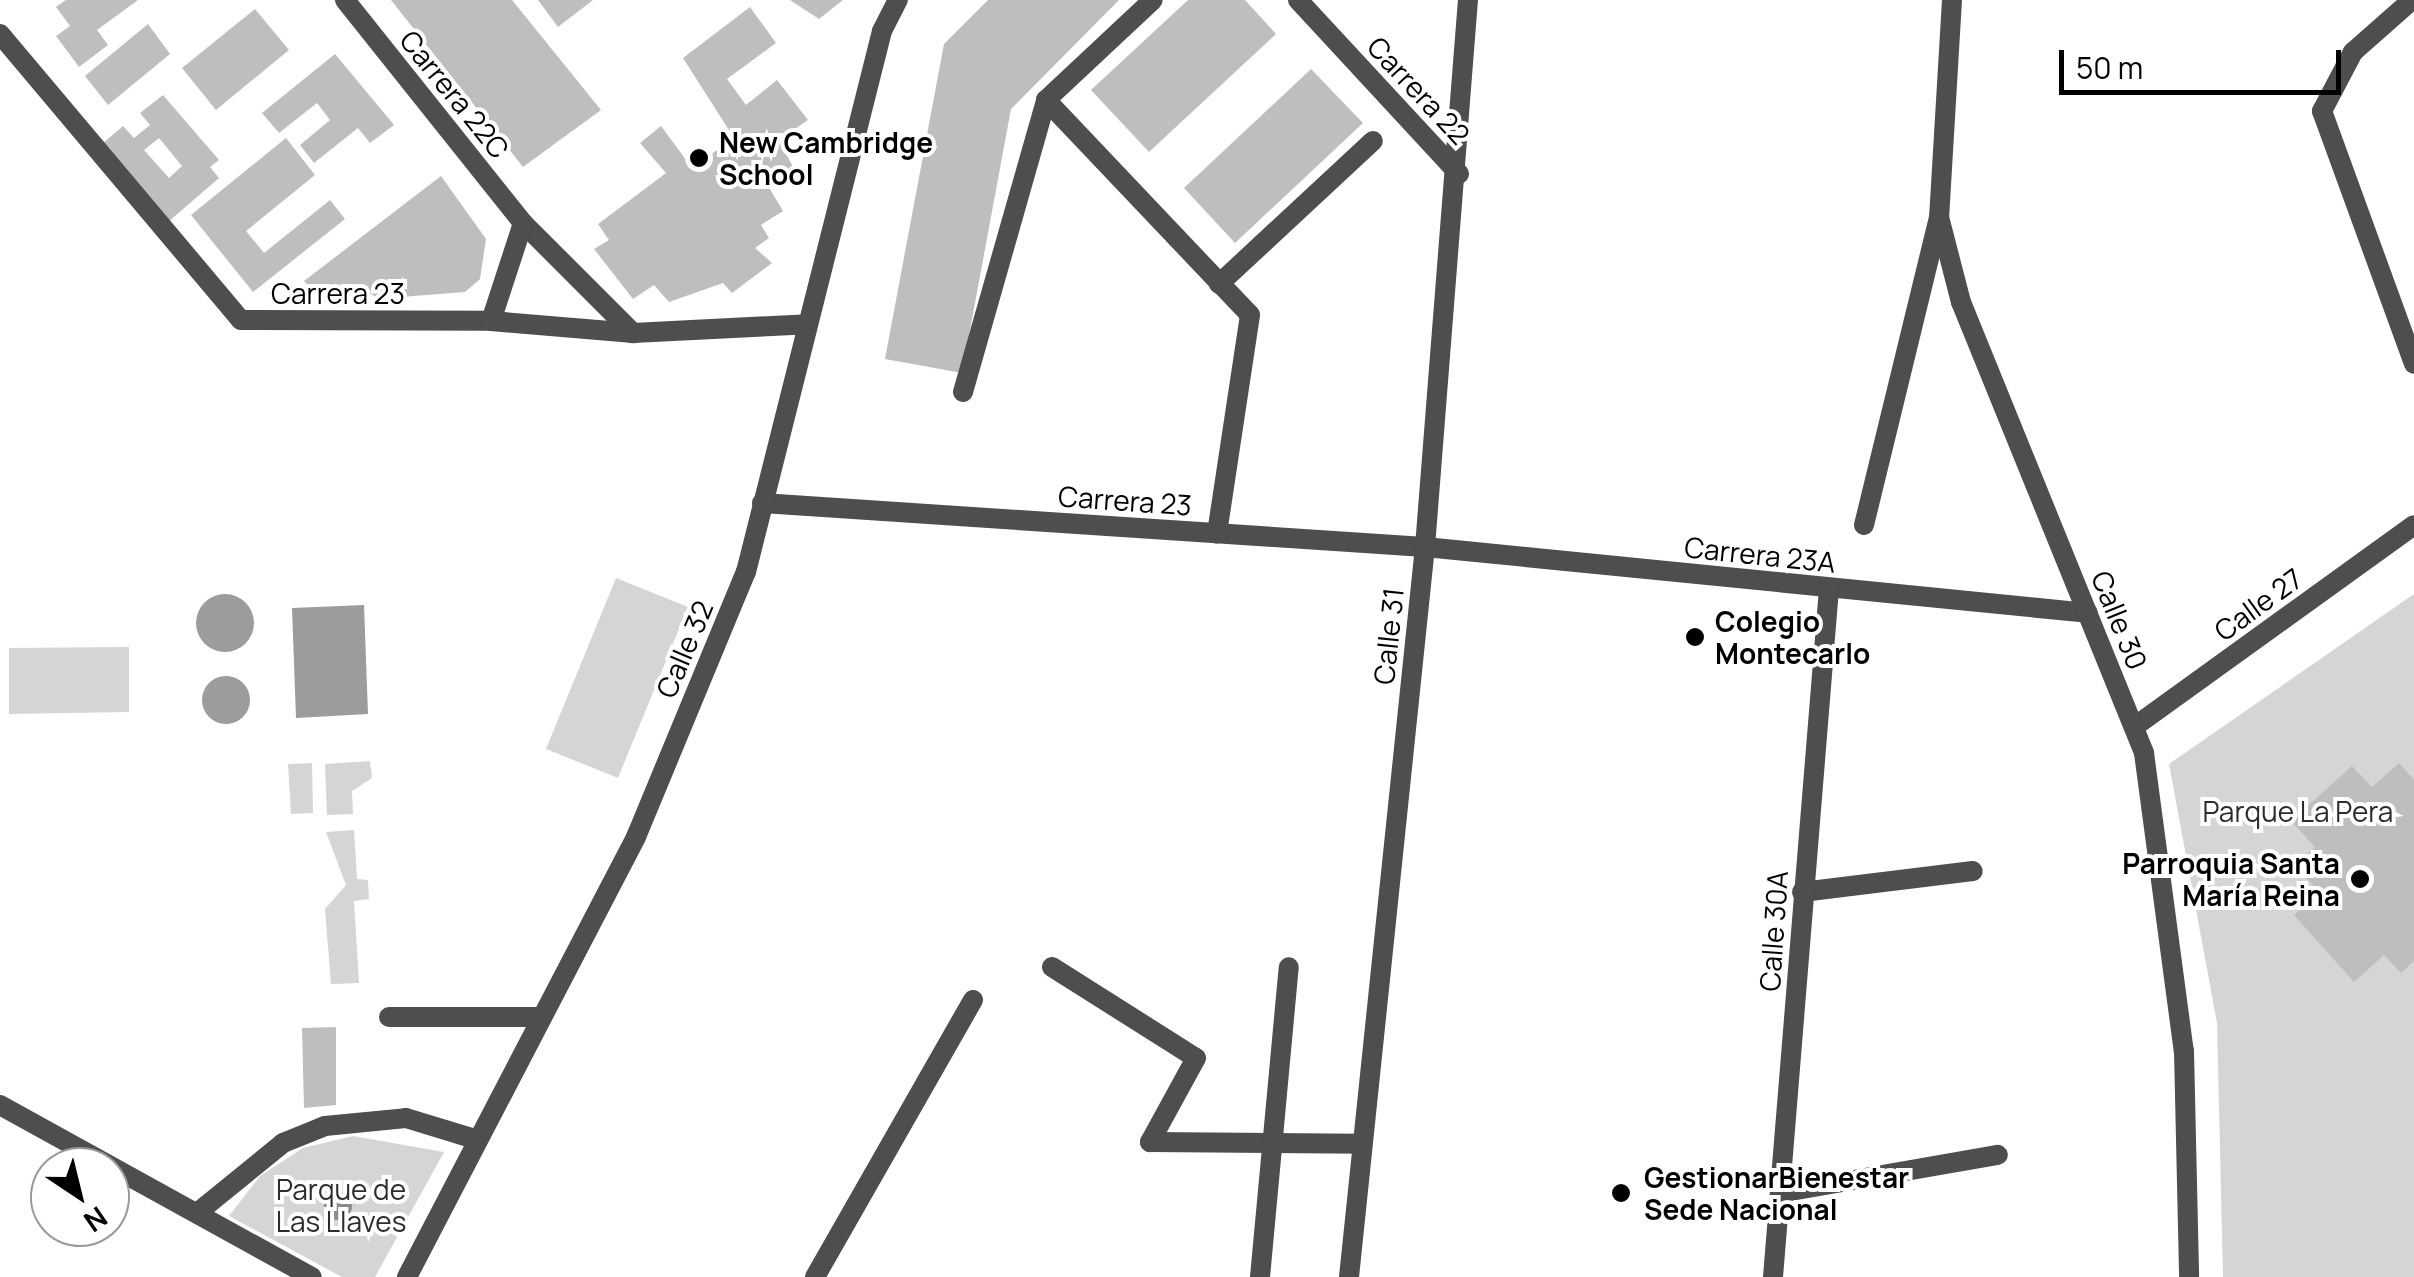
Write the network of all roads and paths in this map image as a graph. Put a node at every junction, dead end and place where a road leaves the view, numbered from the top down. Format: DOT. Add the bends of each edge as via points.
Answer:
graph roads {
  1 [pos="345,0"];
  2 [pos="898,0"];
  3 [pos="1153,0"];
  4 [pos="1298,0"];
  5 [pos="1468,0"];
  6 [pos="1952,0"];
  7 [pos="2412,0"];
  8 [pos="0,34"];
  9 [pos="1046,100"];
  10 [pos="1372,141"];
  11 [pos="1459,174"];
  12 [pos="1940,218"];
  13 [pos="523,223"];
  14 [pos="1219,284"];
  15 [pos="491,321"];
  16 [pos="808,324"];
  17 [pos="633,334"];
  18 [pos="2414,364"];
  19 [pos="963,392"];
  20 [pos="762,503"];
  21 [pos="1864,524"];
  22 [pos="2414,526"];
  23 [pos="1217,534"];
  24 [pos="1425,547"];
  25 [pos="1829,588"];
  26 [pos="2088,613"];
  27 [pos="2134,727"];
  28 [pos="1972,872"];
  29 [pos="1802,892"];
  30 [pos="1052,967"];
  31 [pos="1289,967"];
  32 [pos="973,1000"];
  33 [pos="389,1017"];
  34 [pos="540,1017"];
  35 [pos="0,1105"];
  36 [pos="472,1138"];
  37 [pos="1362,1144"];
  38 [pos="1267,1148"];
  39 [pos="1998,1155"];
  40 [pos="1785,1192"];
  41 [pos="197,1213"];
  42 [pos="312,1277"];
  43 [pos="407,1277"];
  44 [pos="815,1277"];
  45 [pos="1260,1277"];
  46 [pos="1348,1277"];
  47 [pos="1773,1277"];
  48 [pos="2189,1277"];
  1 -- 13 [label="street, Carrera 22C"];
  2 -- 16 [label="street, Calle 32"];
  3 -- 9 [label="street"];
  4 -- 11 [label="street, Carrera 22"];
  5 -- 11 [label="street, Calle 31"];
  6 -- 12 [label="street, Calle 30"];
  7 -- 18 [label="street" via="2376,28 2332,81 2322,111"];
  8 -- 15 [label="street, Carrera 23" via="241,320"];
  9 -- 14 [label="street"];
  9 -- 19 [label="street"];
  10 -- 14 [label="street"];
  11 -- 24 [label="street, Calle 31"];
  12 -- 21 [label="street"];
  12 -- 26 [label="street, Calle 30" via="1961,302"];
  13 -- 15 [label="street"];
  13 -- 17 [label="street, Carrera 22C"];
  14 -- 23 [label="street" via="1250,315"];
  15 -- 17 [label="street, Carrera 23"];
  16 -- 17 [label="street, Carrera 23"];
  16 -- 20 [label="street, Calle 32"];
  20 -- 23 [label="street, Carrera 23"];
  20 -- 34 [label="street, Calle 32" via="746,572 636,837"];
  22 -- 27 [label="street, Calle 27"];
  23 -- 24 [label="street, Carrera 23"];
  24 -- 25 [label="street, Carrera 23A"];
  24 -- 37 [label="street, Calle 31"];
  25 -- 26 [label="street, Carrera 23A"];
  25 -- 29 [label="street, Calle 30A"];
  26 -- 27 [label="street, Calle 30"];
  27 -- 48 [label="street, Calle 30" via="2184,1051"];
  28 -- 29 [label="street"];
  29 -- 40 [label="street, Calle 30A"];
  30 -- 38 [label="street" via="1196,1058 1150,1142"];
  31 -- 38 [label="street"];
  32 -- 44 [label="street"];
  33 -- 34 [label="street"];
  34 -- 36 [label="street, Calle 32"];
  35 -- 41 [label="street"];
  36 -- 41 [label="street" via="406,1118 325,1126 283,1143"];
  36 -- 43 [label="street, Calle 32"];
  37 -- 38 [label="street" via="1305,1139"];
  37 -- 46 [label="street, Calle 31"];
  38 -- 45 [label="street"];
  39 -- 40 [label="street"];
  40 -- 47 [label="street, Calle 30A"];
  41 -- 42 [label="street"];
}
